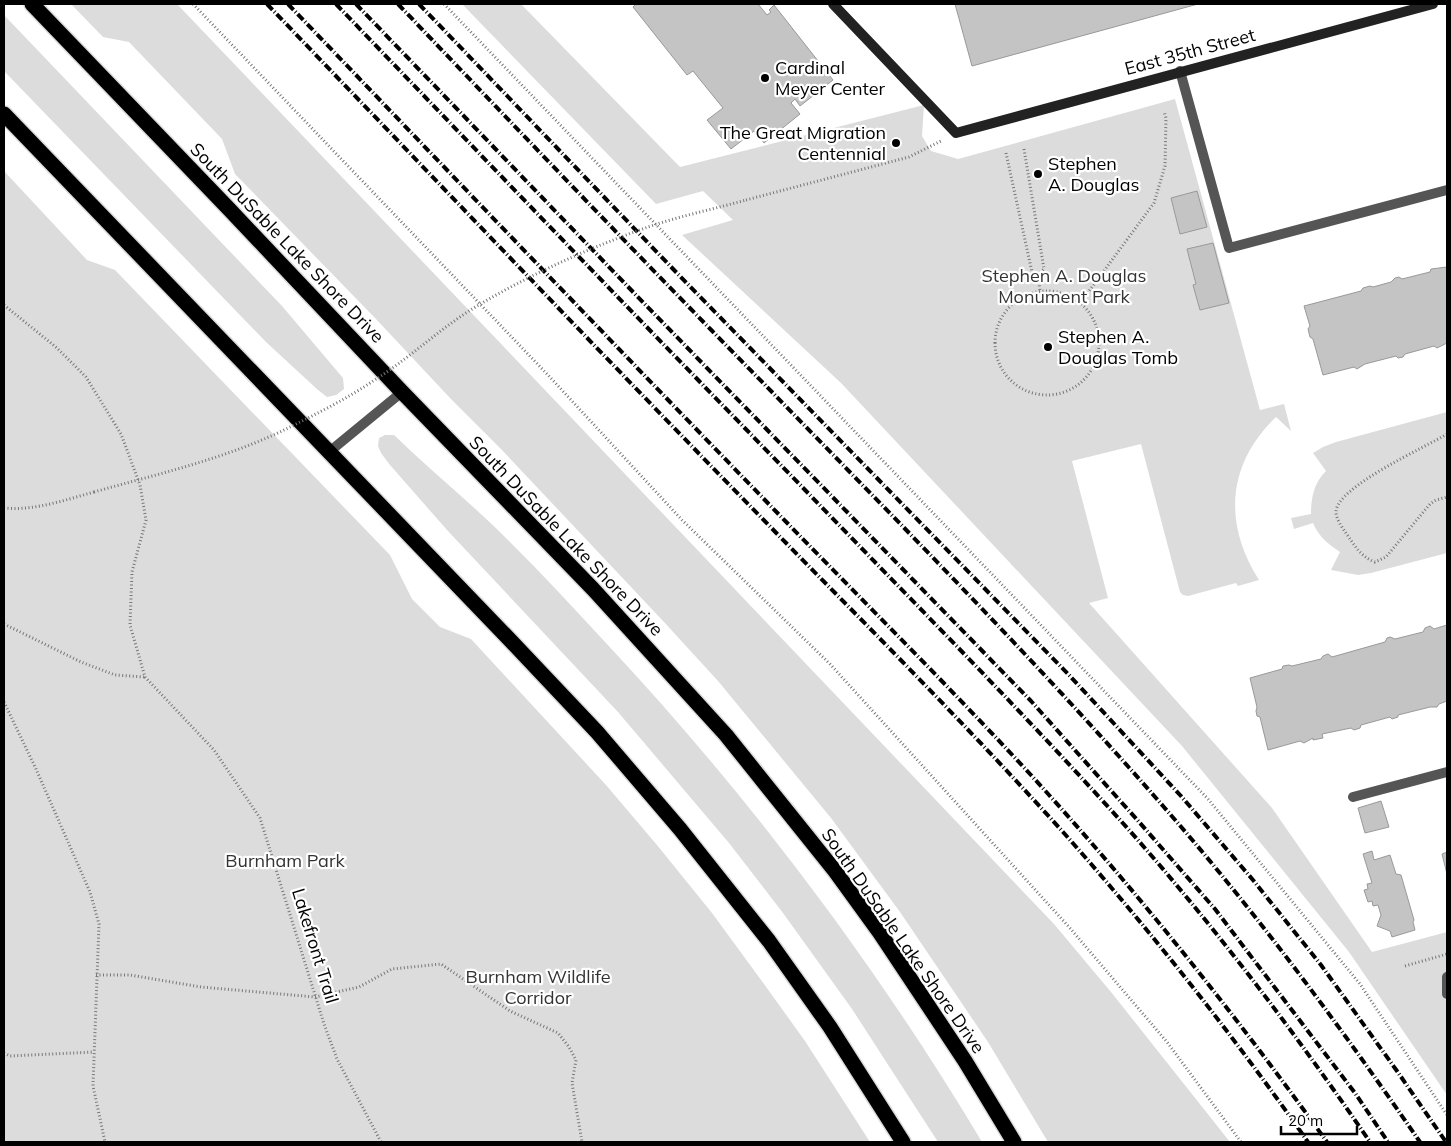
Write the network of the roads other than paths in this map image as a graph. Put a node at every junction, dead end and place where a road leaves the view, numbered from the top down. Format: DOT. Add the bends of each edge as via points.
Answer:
graph roads {
  1 [pos="32,4"];
  2 [pos="834,4"];
  3 [pos="1433,4"];
  4 [pos="1180,71"];
  5 [pos="4,114"];
  6 [pos="1447,190"];
  7 [pos="402,392"];
  8 [pos="329,452"];
  9 [pos="1447,772"];
  10 [pos="1353,797"];
  11 [pos="1447,977"];
  12 [pos="1447,994"];
  13 [pos="903,1142"];
  14 [pos="1014,1142"];
  1 -- 7 [label="highway, South DuSable Lake Shore Drive"];
  2 -- 4 [label="street, East 35th Street" via="956,133"];
  3 -- 4 [label="street, East 35th Street"];
  4 -- 6 [label="lane" via="1229,248"];
  5 -- 8 [label="highway"];
  7 -- 8 [label="lane"];
  7 -- 14 [label="highway, South DuSable Lake Shore Drive" via="593,589 726,735 841,878 965,1061"];
  8 -- 13 [label="highway" via="597,732 680,829 775,949 830,1027"];
  9 -- 10 [label="lane"];
  11 -- 12 [label="lane"];
}
